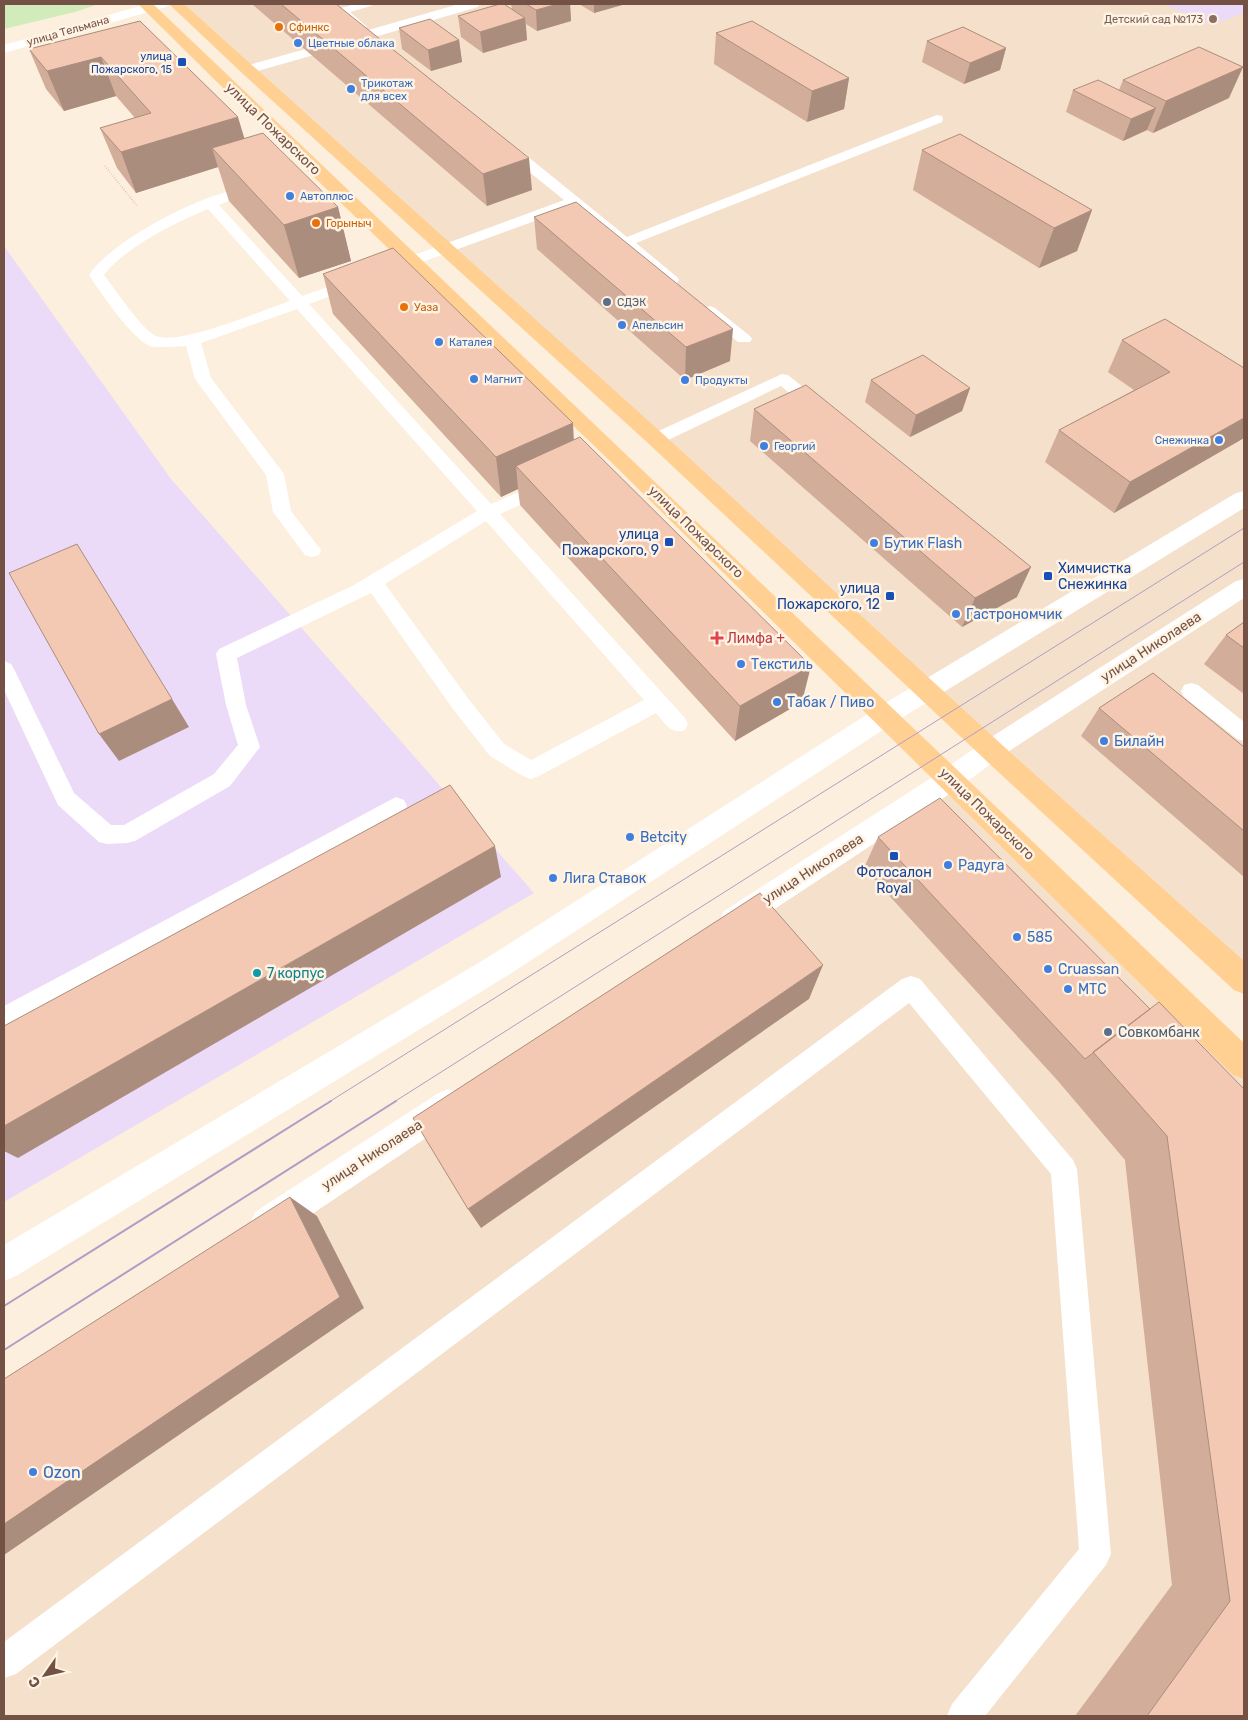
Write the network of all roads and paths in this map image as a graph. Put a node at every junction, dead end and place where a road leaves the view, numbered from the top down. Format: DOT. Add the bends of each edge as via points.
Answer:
graph roads {
  1 [pos="176,4"];
  2 [pos="368,4"];
  3 [pos="473,4"];
  4 [pos="151,5"];
  5 [pos="365,31"];
  6 [pos="350,40"];
  7 [pos="383,47"];
  8 [pos="4,49"];
  9 [pos="309,52"];
  10 [pos="247,70"];
  11 [pos="937,119"];
  12 [pos="498,140"];
  13 [pos="105,166"];
  14 [pos="230,195"];
  15 [pos="575,201"];
  16 [pos="210,203"];
  17 [pos="138,206"];
  18 [pos="626,242"];
  19 [pos="445,248"];
  20 [pos="411,261"];
  21 [pos="685,290"];
  22 [pos="700,302"];
  23 [pos="299,303"];
  24 [pos="744,339"];
  25 [pos="192,341"];
  26 [pos="835,422"];
  27 [pos="656,439"];
  28 [pos="567,478"];
  29 [pos="1244,498"];
  30 [pos="488,512"];
  31 [pos="312,550"];
  32 [pos="373,582"];
  33 [pos="1244,587"];
  34 [pos="4,669"];
  35 [pos="927,690"];
  36 [pos="1191,691"];
  37 [pos="658,702"];
  38 [pos="886,715"];
  39 [pos="678,724"];
  40 [pos="1244,733"];
  41 [pos="991,750"];
  42 [pos="951,779"];
  43 [pos="396,806"];
  44 [pos="709,936"];
  45 [pos="1244,980"];
  46 [pos="4,1019"];
  47 [pos="1244,1064"];
  48 [pos="467,1093"];
  49 [pos="244,1239"];
  50 [pos="4,1264"];
  51 [pos="4,1662"];
  52 [pos="964,1716"];
  1 -- 10 [label="main road, улица Пожарского"];
  2 -- 5 [label="lane" via="342,11"];
  3 -- 5 [label="street"];
  4 -- 8 [label="street, улица Тельмана"];
  4 -- 20 [label="main road, улица Пожарского"];
  5 -- 6 [label="street"];
  5 -- 7 [label="lane"];
  9 -- 10 [label="street"];
  10 -- 19 [label="main road, улица Пожарского"];
  11 -- 18 [label="lane"];
  12 -- 15 [label="lane"];
  13 -- 17 [label="path"];
  14 -- 16 [label="lane"];
  15 -- 18 [label="lane"];
  15 -- 19 [label="lane"];
  16 -- 23 [label="lane"];
  16 -- 25 [label="lane" via="163,223 106,262 96,275 141,333 154,342"];
  18 -- 21 [label="lane"];
  19 -- 20 [label="lane"];
  19 -- 27 [label="main road, улица Пожарского"];
  20 -- 23 [label="lane"];
  20 -- 38 [label="main road, улица Пожарского" via="609,460"];
  22 -- 24 [label="lane"];
  23 -- 25 [label="lane"];
  23 -- 30 [label="lane"];
  25 -- 31 [label="lane" via="203,379 275,474 282,512"];
  26 -- 27 [label="lane" via="782,379"];
  27 -- 35 [label="main road, улица Пожарского"];
  28 -- 30 [label="lane"];
  29 -- 35 [label="street"];
  30 -- 32 [label="lane"];
  30 -- 37 [label="lane"];
  32 -- 34 [label="lane" via="226,654 249,748 222,780 127,834 107,835 66,799"];
  32 -- 37 [label="lane" via="497,750 532,770"];
  33 -- 41 [label="street, улица Николаева"];
  35 -- 38 [label="street"];
  35 -- 41 [label="main road, улица Пожарского"];
  36 -- 40 [label="lane"];
  37 -- 39 [label="lane"];
  38 -- 42 [label="main road, улица Пожарского"];
  38 -- 50 [label="street" via="500,965"];
  41 -- 42 [label="street, улица Николаева"];
  41 -- 45 [label="main road, улица Пожарского"];
  42 -- 44 [label="street, улица Николаева"];
  42 -- 47 [label="main road, улица Пожарского"];
  43 -- 46 [label="lane"];
  48 -- 49 [label="street, улица Николаева"];
  51 -- 52 [label="lane" via="911,987 1064,1169 1095,1554"];
}
